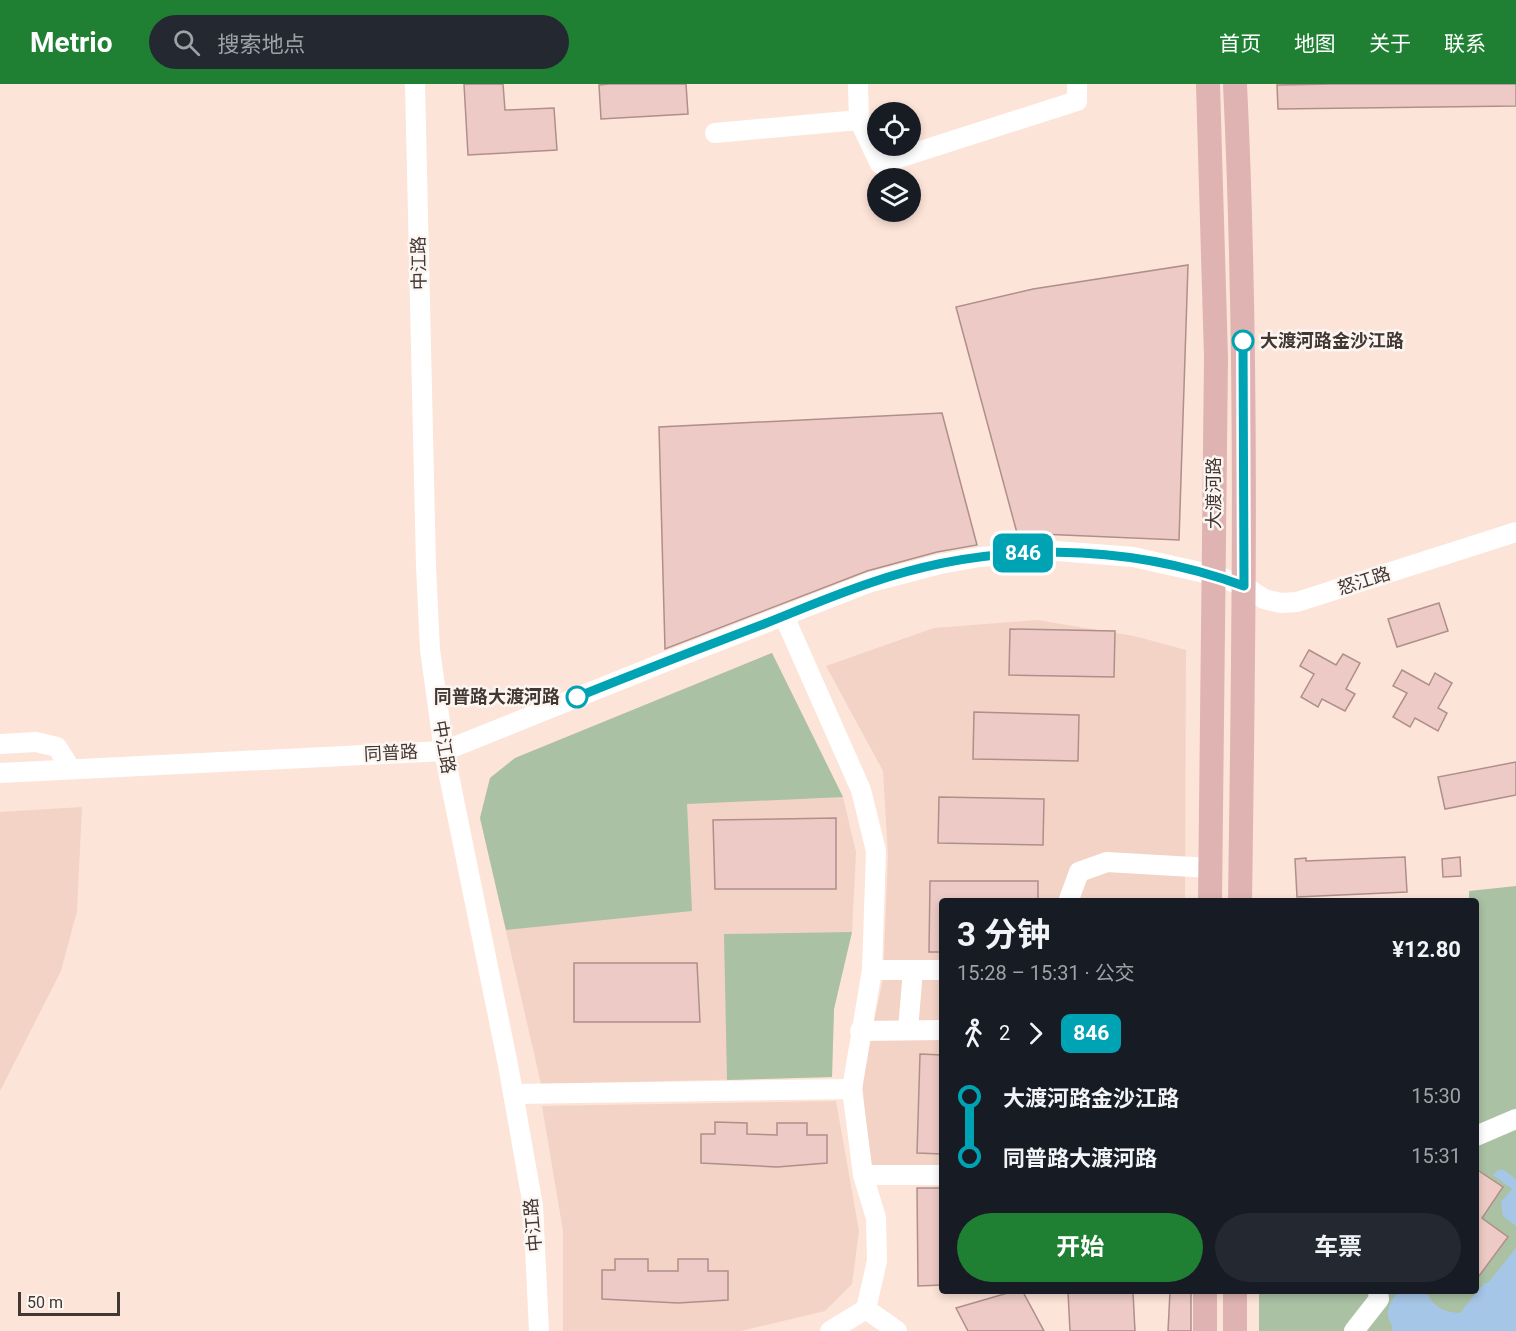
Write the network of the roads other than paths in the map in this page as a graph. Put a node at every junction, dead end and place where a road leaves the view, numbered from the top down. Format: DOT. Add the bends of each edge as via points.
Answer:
graph roads {
  1 [pos="415,84"];
  2 [pos="858,84"];
  3 [pos="1077,84"];
  4 [pos="1208,84"];
  5 [pos="1235,84"];
  6 [pos="859,120"];
  7 [pos="715,133"];
  8 [pos="1516,532"];
  9 [pos="1214,575"];
  10 [pos="1244,586"];
  11 [pos="784,616"];
  12 [pos="0,744"];
  13 [pos="444,751"];
  14 [pos="70,769"];
  15 [pos="0,772"];
  16 [pos="1210,868"];
  17 [pos="1069,898"];
  18 [pos="1210,898"];
  19 [pos="1240,898"];
  20 [pos="872,970"];
  21 [pos="913,970"];
  22 [pos="939,970"];
  23 [pos="860,1030"];
  24 [pos="908,1030"];
  25 [pos="939,1030"];
  26 [pos="852,1089"];
  27 [pos="513,1094"];
  28 [pos="1516,1119"];
  29 [pos="1479,1135"];
  30 [pos="863,1175"];
  31 [pos="939,1175"];
  32 [pos="1205,1294"];
  33 [pos="1235,1294"];
  34 [pos="1378,1294"];
  35 [pos="866,1309"];
  36 [pos="539,1331"];
  37 [pos="830,1331"];
  38 [pos="897,1331"];
  39 [pos="1205,1331"];
  40 [pos="1235,1331"];
  41 [pos="1354,1331"];
  1 -- 13 [label="street, 中江路" via="426,566 430,650"];
  2 -- 6 [label="street"];
  3 -- 6 [label="street" via="1077,101 880,164"];
  4 -- 9 [label="main road, 大渡河路" via="1215,303"];
  5 -- 10 [label="main road, 大渡河路" via="1243,341"];
  6 -- 7 [label="street"];
  8 -- 10 [label="street, 怒江路" via="1297,602 1264,599"];
  9 -- 10 [label="street, 怒江路"];
  9 -- 11 [label="street, 同普路" via="1133,557 1057,551 1007,554 940,564 871,582"];
  9 -- 16 [label="main road, 大渡河路"];
  10 -- 19 [label="main road, 大渡河路"];
  11 -- 13 [label="street, 同普路"];
  11 -- 20 [label="street" via="861,790 876,851"];
  12 -- 14 [label="street" via="36,742 57,747"];
  13 -- 14 [label="street, 同普路"];
  13 -- 27 [label="street, 中江路"];
  14 -- 15 [label="street, 同普路"];
  16 -- 17 [label="street" via="1107,862 1079,872"];
  16 -- 18 [label="main road, 大渡河路"];
  20 -- 21 [label="street"];
  20 -- 23 [label="street"];
  21 -- 22 [label="street"];
  21 -- 24 [label="street"];
  23 -- 24 [label="street"];
  23 -- 26 [label="street"];
  24 -- 25 [label="street"];
  26 -- 27 [label="street"];
  26 -- 30 [label="street"];
  27 -- 36 [label="street, 中江路" via="533,1206"];
  28 -- 29 [label="street"];
  30 -- 31 [label="street"];
  30 -- 35 [label="street" via="876,1218 877,1261"];
  32 -- 39 [label="main road"];
  33 -- 40 [label="main road"];
  34 -- 41 [label="street"];
  35 -- 37 [label="street"];
  35 -- 38 [label="street"];
}
